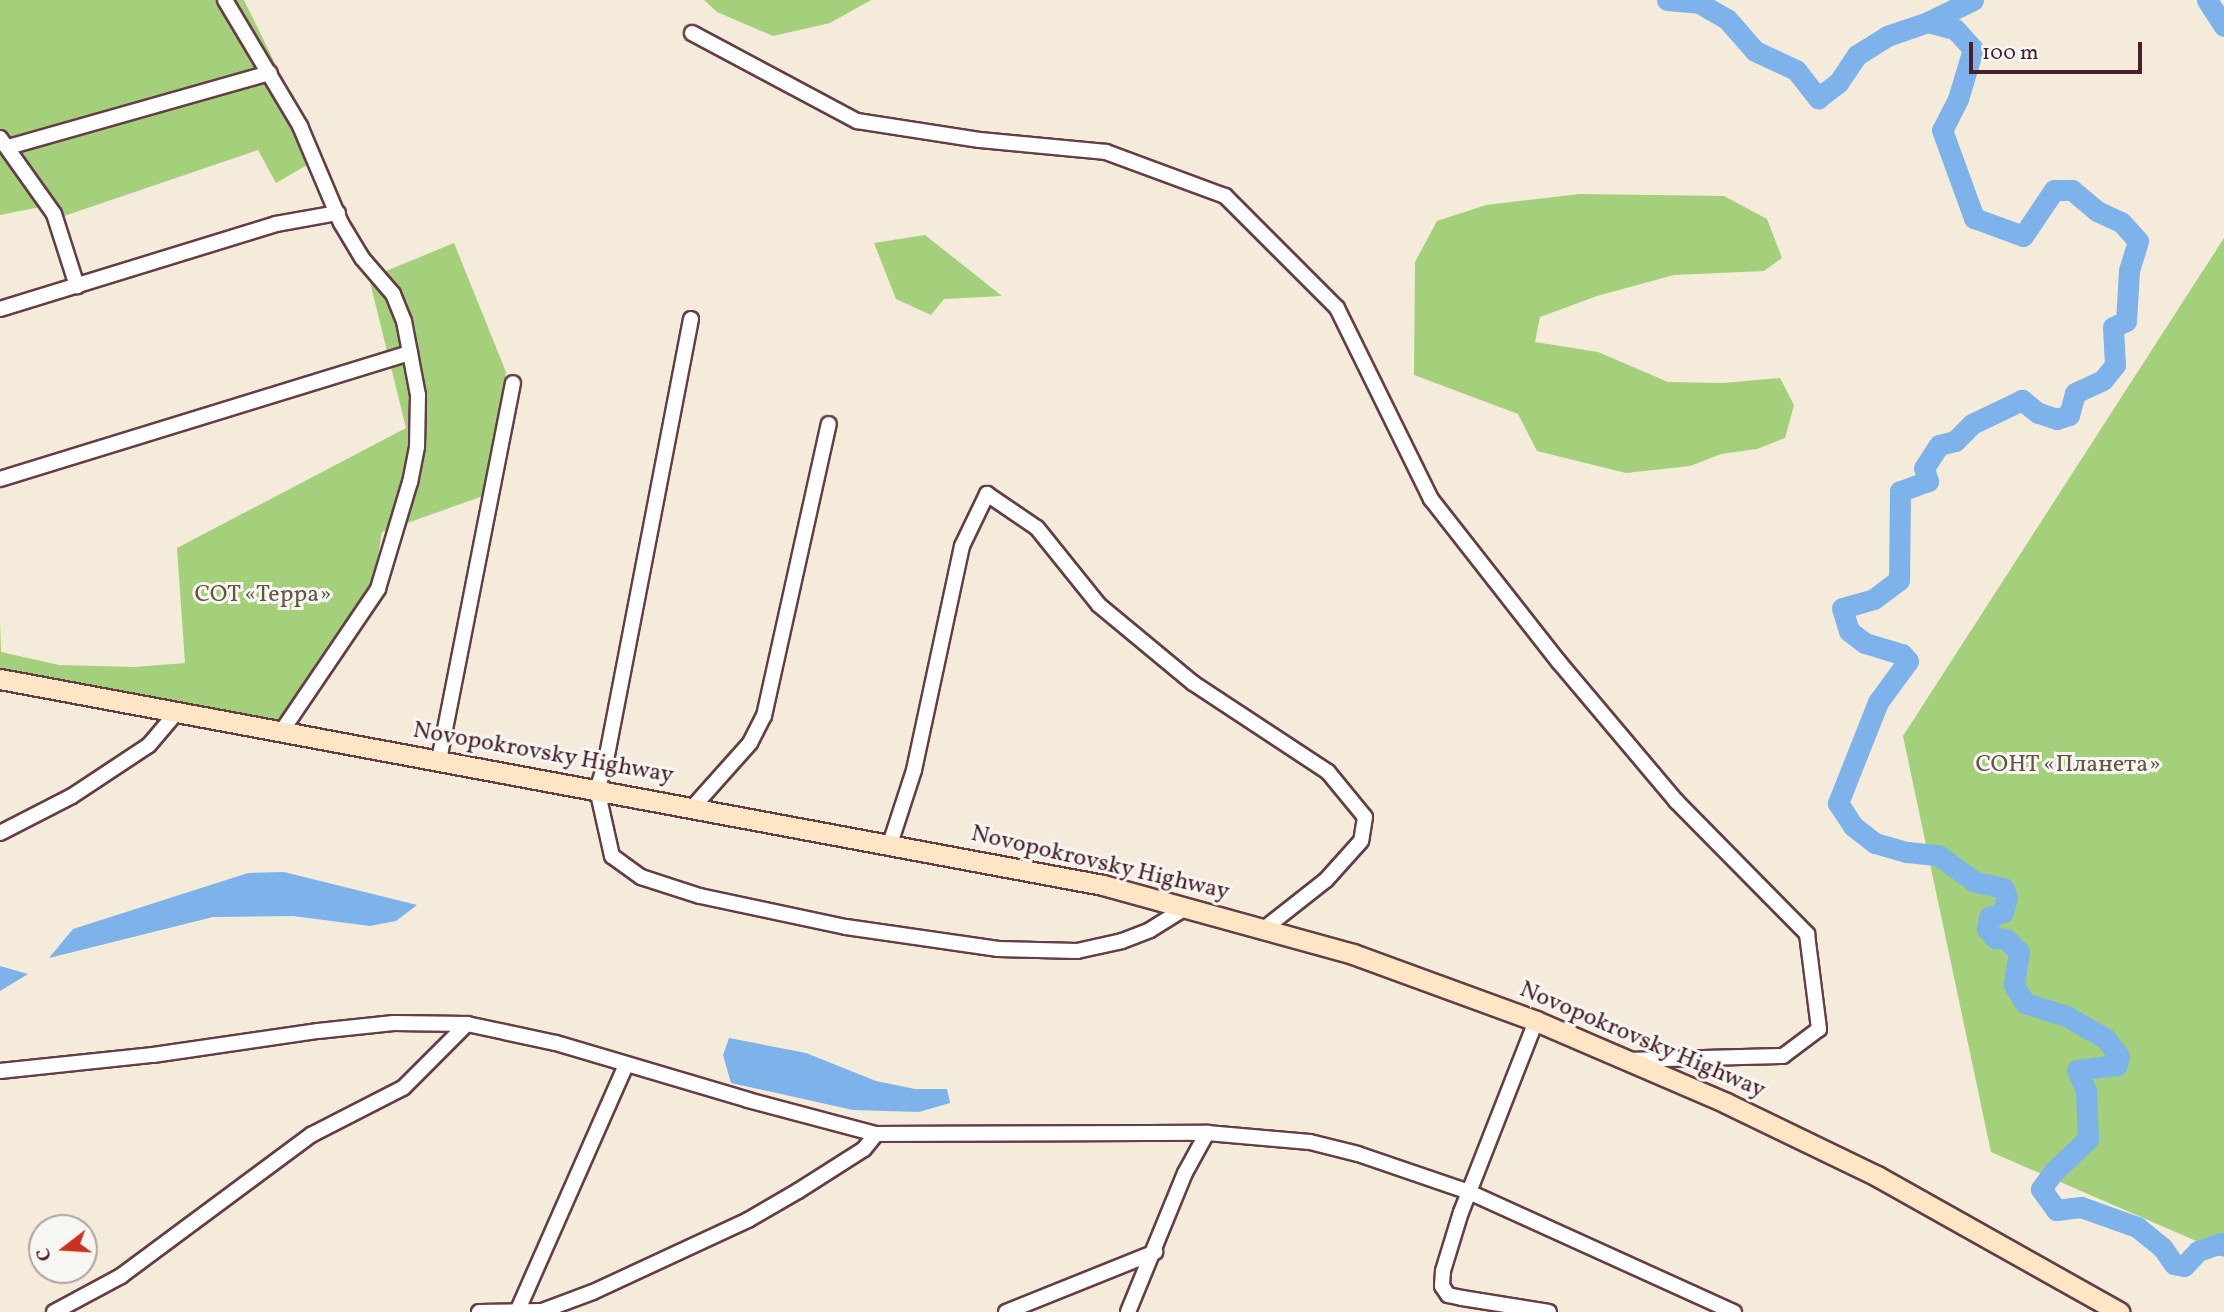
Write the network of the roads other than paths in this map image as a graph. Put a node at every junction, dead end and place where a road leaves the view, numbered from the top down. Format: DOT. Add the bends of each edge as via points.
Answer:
graph roads {
  1 [pos="225,0"];
  2 [pos="692,33"];
  3 [pos="270,73"];
  4 [pos="4,142"];
  5 [pos="338,213"];
  6 [pos="77,286"];
  7 [pos="0,309"];
  8 [pos="691,319"];
  9 [pos="410,353"];
  10 [pos="513,383"];
  11 [pos="829,424"];
  12 [pos="0,479"];
  13 [pos="0,679"];
  14 [pos="177,712"];
  15 [pos="282,731"];
  16 [pos="439,760"];
  17 [pos="597,789"];
  18 [pos="693,807"];
  19 [pos="0,833"];
  20 [pos="890,844"];
  21 [pos="1187,906"];
  22 [pos="1265,928"];
  23 [pos="1536,1021"];
  24 [pos="467,1024"];
  25 [pos="1628,1060"];
  26 [pos="626,1065"];
  27 [pos="0,1071"];
  28 [pos="876,1133"];
  29 [pos="1207,1133"];
  30 [pos="1469,1192"];
  31 [pos="1156,1252"];
  32 [pos="518,1311"];
  33 [pos="54,1312"];
  34 [pos="479,1312"];
  35 [pos="1006,1312"];
  36 [pos="1129,1312"];
  37 [pos="1549,1312"];
  38 [pos="1734,1312"];
  39 [pos="2119,1312"];
  1 -- 3 [label="street"];
  2 -- 25 [label="street" via="857,121 980,140 1106,152 1225,196 1337,308 1431,499 1667,790 1807,934 1819,1029 1783,1056"];
  3 -- 4 [label="street"];
  3 -- 5 [label="street" via="300,126"];
  4 -- 6 [label="street" via="54,214"];
  5 -- 6 [label="street" via="276,224"];
  5 -- 9 [label="street" via="362,258 393,294"];
  6 -- 7 [label="street"];
  8 -- 17 [label="street" via="606,762"];
  9 -- 12 [label="street"];
  9 -- 15 [label="street" via="418,395 417,447 387,567 378,589"];
  10 -- 16 [label="street"];
  11 -- 18 [label="street" via="764,716 750,743"];
  13 -- 14 [label="main road, Novopokrovsky Highway"];
  14 -- 15 [label="main road, Novopokrovsky Highway"];
  14 -- 19 [label="street" via="149,745 72,796"];
  15 -- 16 [label="main road, Novopokrovsky Highway"];
  16 -- 17 [label="main road, Novopokrovsky Highway"];
  17 -- 18 [label="main road, Novopokrovsky Highway"];
  17 -- 21 [label="street" via="612,856 641,877 700,896 846,927 998,949 1077,951 1150,930"];
  18 -- 20 [label="main road, Novopokrovsky Highway"];
  20 -- 21 [label="main road, Novopokrovsky Highway"];
  20 -- 22 [label="street" via="914,770 962,546 987,494 1037,528 1099,605 1193,683 1328,772 1365,817 1360,841 1326,880"];
  21 -- 22 [label="main road, Novopokrovsky Highway"];
  22 -- 23 [label="main road, Novopokrovsky Highway" via="1409,972"];
  23 -- 25 [label="main road, Novopokrovsky Highway"];
  23 -- 30 [label="street"];
  24 -- 26 [label="street" via="556,1043"];
  24 -- 27 [label="street" via="394,1023"];
  24 -- 33 [label="street" via="403,1088 311,1135 121,1276"];
  25 -- 39 [label="main road, Novopokrovsky Highway" via="1877,1176"];
  26 -- 28 [label="street"];
  26 -- 32 [label="street"];
  28 -- 29 [label="street"];
  28 -- 32 [label="street" via="864,1149 840,1166 700,1243 593,1292 542,1311"];
  29 -- 30 [label="street" via="1310,1142"];
  29 -- 31 [label="street" via="1185,1173"];
  30 -- 37 [label="street" via="1443,1271 1442,1286 1448,1295"];
  30 -- 38 [label="street"];
  31 -- 35 [label="street"];
  31 -- 36 [label="street"];
  32 -- 34 [label="street"];
}
